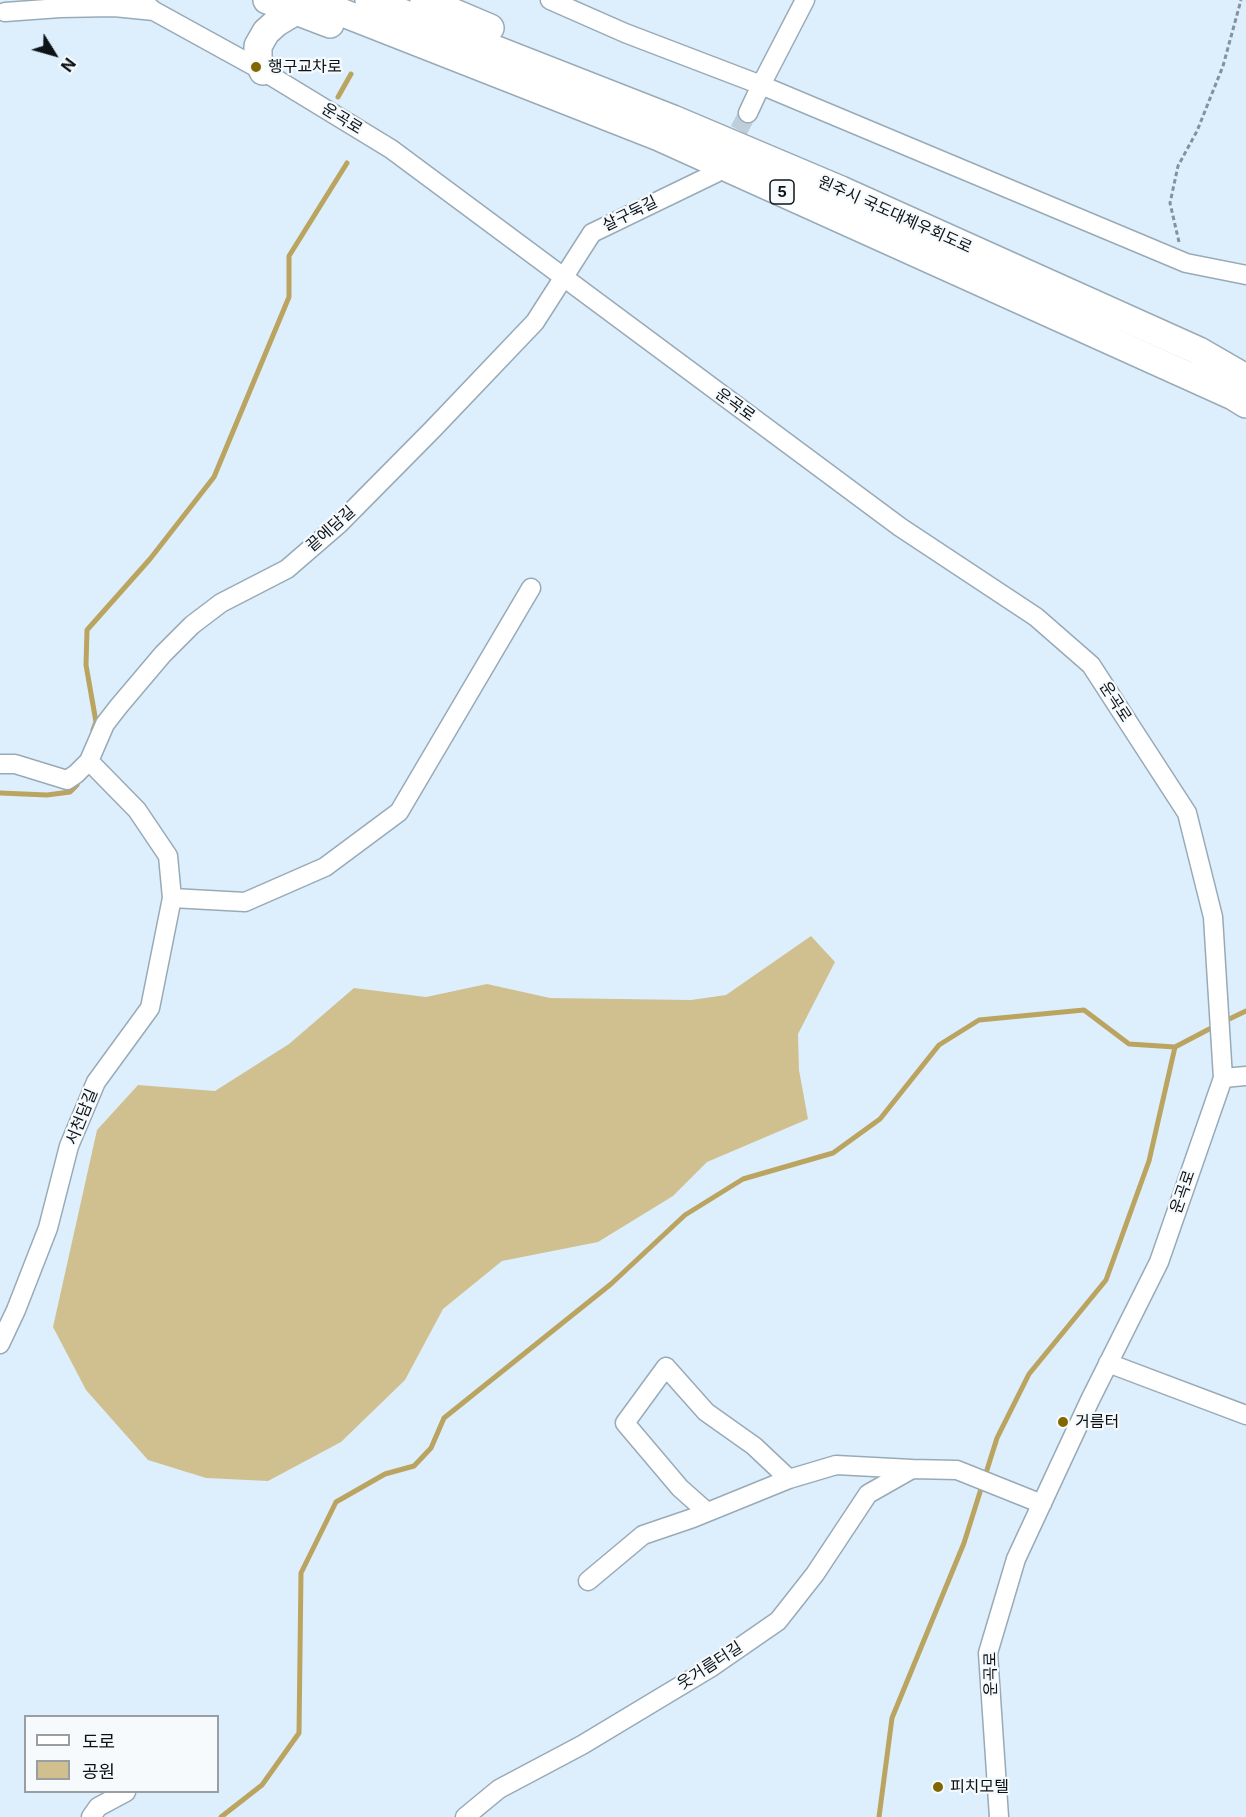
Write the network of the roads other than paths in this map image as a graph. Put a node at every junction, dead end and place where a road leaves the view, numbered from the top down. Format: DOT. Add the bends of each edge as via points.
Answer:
graph roads {
  1 [pos="29,0"];
  2 [pos="267,0"];
  3 [pos="369,0"];
  4 [pos="424,0"];
  5 [pos="550,0"];
  6 [pos="805,0"];
  7 [pos="148,4"];
  8 [pos="303,6"];
  9 [pos="2,14"];
  10 [pos="263,71"];
  11 [pos="761,85"];
  12 [pos="748,113"];
  13 [pos="666,128"];
  14 [pos="716,173"];
  15 [pos="1246,275"];
  16 [pos="563,278"];
  17 [pos="1246,378"];
  18 [pos="1246,404"];
  19 [pos="531,588"];
  20 [pos="0,764"];
  21 [pos="83,766"];
  22 [pos="172,898"];
  23 [pos="1223,1071"];
  24 [pos="1246,1076"];
  25 [pos="0,1344"];
  26 [pos="1108,1363"];
  27 [pos="1246,1415"];
  28 [pos="912,1469"];
  29 [pos="789,1479"];
  30 [pos="1042,1504"];
  31 [pos="707,1512"];
  32 [pos="588,1581"];
  33 [pos="122,1793"];
  34 [pos="91,1817"];
  35 [pos="465,1817"];
  36 [pos="999,1817"];
  1 -- 9 [label="street"];
  2 -- 8 [label="highway"];
  3 -- 13 [label="highway, 원주시 국도대체우회도로 / 5"];
  4 -- 13 [label="highway" via="637,90"];
  5 -- 11 [label="street"];
  6 -- 11 [label="street"];
  7 -- 9 [label="street"];
  7 -- 10 [label="street, 운곡로"];
  8 -- 10 [label="highway" via="266,32 258,46"];
  8 -- 13 [label="highway, 5"];
  10 -- 16 [label="street, 운곡로" via="391,149"];
  11 -- 12 [label="street"];
  11 -- 15 [label="street" via="1185,263"];
  13 -- 17 [label="highway, 원주시 국도대체우회도로 / 5" via="852,195 1199,351"];
  13 -- 18 [label="highway, 5"];
  14 -- 16 [label="street, 살구둑길" via="592,233"];
  16 -- 21 [label="street, 끝에담길" via="535,322 339,524 286,568 221,603 170,646 105,724"];
  16 -- 23 [label="street, 운곡로" via="900,526 1036,617 1091,664 1187,813 1214,917"];
  19 -- 22 [label="street" via="399,812 325,867 245,902"];
  20 -- 21 [label="street" via="15,764 67,780"];
  21 -- 22 [label="street" via="137,810 168,856"];
  22 -- 25 [label="street, 서천담길" via="150,1008 96,1082 69,1146 48,1228"];
  23 -- 24 [label="street"];
  23 -- 26 [label="street, 운곡로" via="1159,1262"];
  26 -- 27 [label="street"];
  26 -- 30 [label="street, 운곡로"];
  28 -- 29 [label="street" via="836,1465"];
  28 -- 30 [label="street" via="957,1470"];
  28 -- 35 [label="street, 웃거름터길" via="868,1494 778,1621 710,1668 582,1745 499,1789"];
  29 -- 31 [label="street"];
  29 -- 31 [label="street" via="754,1446 706,1412 666,1367 625,1423 680,1488"];
  30 -- 36 [label="street, 운곡로" via="1016,1559 988,1653"];
  31 -- 32 [label="street" via="643,1535"];
  33 -- 34 [label="street" via="98,1807"];
}
